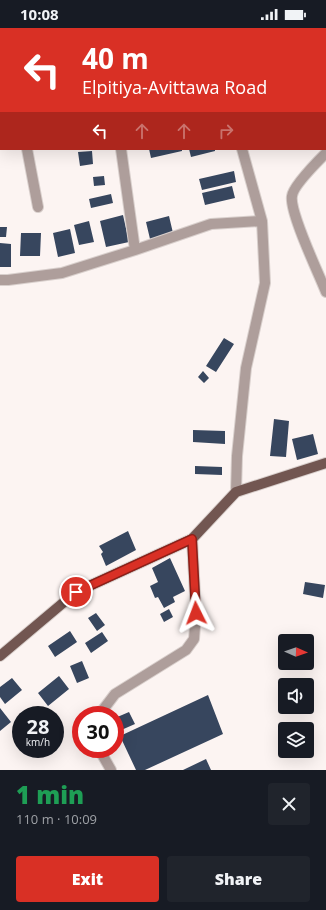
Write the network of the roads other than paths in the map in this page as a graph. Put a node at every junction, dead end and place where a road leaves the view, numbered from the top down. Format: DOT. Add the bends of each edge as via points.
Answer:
graph roads {
  1 [pos="27,150"];
  2 [pos="121,150"];
  3 [pos="242,150"];
  4 [pos="326,153"];
  5 [pos="38,207"];
  6 [pos="262,221"];
  7 [pos="135,250"];
  8 [pos="0,280"];
  9 [pos="326,292"];
  10 [pos="326,463"];
  11 [pos="236,492"];
  12 [pos="192,539"];
  13 [pos="0,656"];
  14 [pos="106,706"];
  15 [pos="104,758"];
  16 [pos="111,770"];
  1 -- 5 [label="street"];
  2 -- 7 [label="street"];
  3 -- 6 [label="street"];
  4 -- 9 [label="street" via="294,190 291,197 294,216"];
  6 -- 7 [label="street" via="211,224"];
  6 -- 11 [label="street" via="265,283 246,368"];
  7 -- 8 [label="street" via="62,273"];
  10 -- 11 [label="main road"];
  11 -- 12 [label="main road"];
  12 -- 13 [label="main road" via="76,592"];
  12 -- 14 [label="street" via="196,613 194,639 186,650 115,694"];
  15 -- 16 [label="street"];
}
